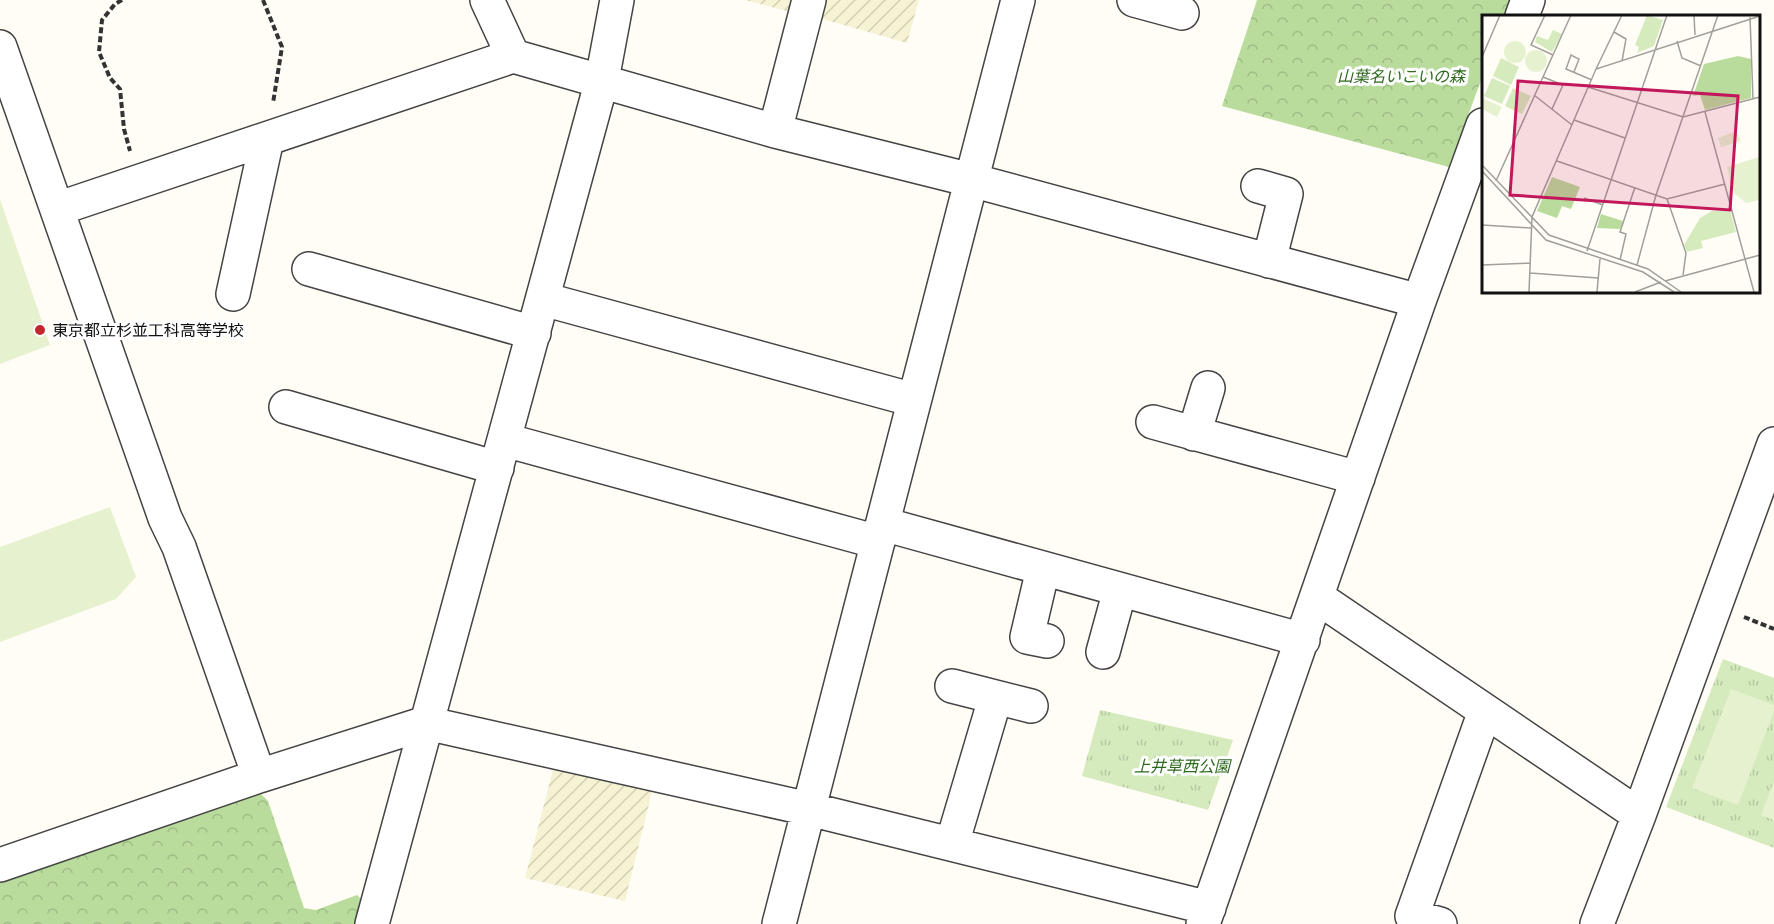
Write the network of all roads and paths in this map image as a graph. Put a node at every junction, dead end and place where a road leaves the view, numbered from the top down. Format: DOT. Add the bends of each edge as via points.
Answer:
graph roads {
  1 [pos="122,0"];
  2 [pos="263,0"];
  3 [pos="487,0"];
  4 [pos="617,0"];
  5 [pos="809,0"];
  6 [pos="1018,0"];
  7 [pos="1134,0"];
  8 [pos="1528,0"];
  9 [pos="1182,13"];
  10 [pos="1522,15"];
  11 [pos="0,47"];
  12 [pos="513,56"];
  13 [pos="602,80"];
  14 [pos="1482,127"];
  15 [pos="775,131"];
  16 [pos="267,139"];
  17 [pos="971,180"];
  18 [pos="139,183"];
  19 [pos="1257,186"];
  20 [pos="57,209"];
  21 [pos="1269,261"];
  22 [pos="309,269"];
  23 [pos="233,294"];
  24 [pos="543,299"];
  25 [pos="1419,301"];
  26 [pos="534,333"];
  27 [pos="1208,388"];
  28 [pos="914,400"];
  29 [pos="286,407"];
  30 [pos="1153,422"];
  31 [pos="1194,434"];
  32 [pos="1774,444"];
  33 [pos="501,454"];
  34 [pos="1358,478"];
  35 [pos="880,533"];
  36 [pos="1043,569"];
  37 [pos="1120,590"];
  38 [pos="1317,597"];
  39 [pos="1303,640"];
  40 [pos="1047,641"];
  41 [pos="1103,652"];
  42 [pos="952,686"];
  43 [pos="995,699"];
  44 [pos="1031,706"];
  45 [pos="1485,711"];
  46 [pos="426,723"];
  47 [pos="259,776"];
  48 [pos="809,809"];
  49 [pos="1639,815"];
  50 [pos="952,844"];
  51 [pos="0,865"];
  52 [pos="1206,916"];
  53 [pos="372,924"];
  54 [pos="779,924"];
  55 [pos="1440,924"];
  56 [pos="1597,924"];
  1 -- 18 [label="path" via="102,20 99,52 110,78 120,89 124,129"];
  2 -- 16 [label="path" via="282,47"];
  3 -- 12 [label="street"];
  4 -- 13 [label="street"];
  5 -- 15 [label="street"];
  6 -- 17 [label="street"];
  7 -- 9 [label="street"];
  8 -- 10 [label="street"];
  11 -- 20 [label="street"];
  12 -- 13 [label="street"];
  12 -- 16 [label="street"];
  13 -- 15 [label="street"];
  13 -- 24 [label="street"];
  14 -- 25 [label="street"];
  15 -- 17 [label="street"];
  16 -- 18 [label="street"];
  16 -- 23 [label="street"];
  17 -- 21 [label="street"];
  17 -- 28 [label="street"];
  18 -- 20 [label="street"];
  19 -- 21 [label="street" via="1286,194"];
  20 -- 47 [label="street"];
  21 -- 25 [label="street"];
  22 -- 26 [label="street"];
  24 -- 26 [label="street"];
  24 -- 28 [label="street"];
  25 -- 34 [label="street"];
  26 -- 33 [label="street"];
  27 -- 31 [label="street"];
  28 -- 35 [label="street"];
  29 -- 33 [label="street"];
  30 -- 31 [label="street"];
  31 -- 34 [label="street"];
  32 -- 49 [label="street"];
  33 -- 35 [label="street"];
  33 -- 46 [label="street"];
  34 -- 38 [label="street"];
  35 -- 36 [label="street"];
  35 -- 48 [label="street"];
  36 -- 37 [label="street"];
  36 -- 40 [label="street" via="1027,637"];
  37 -- 39 [label="street"];
  37 -- 41 [label="street"];
  38 -- 39 [label="street"];
  38 -- 45 [label="street"];
  39 -- 52 [label="street"];
  42 -- 43 [label="street"];
  43 -- 44 [label="street"];
  43 -- 50 [label="street"];
  45 -- 49 [label="street"];
  45 -- 55 [label="street" via="1412,916"];
  46 -- 47 [label="street"];
  46 -- 48 [label="street"];
  46 -- 53 [label="street"];
  47 -- 51 [label="street"];
  48 -- 50 [label="street"];
  48 -- 54 [label="street"];
  49 -- 56 [label="street"];
  50 -- 52 [label="street"];
}
